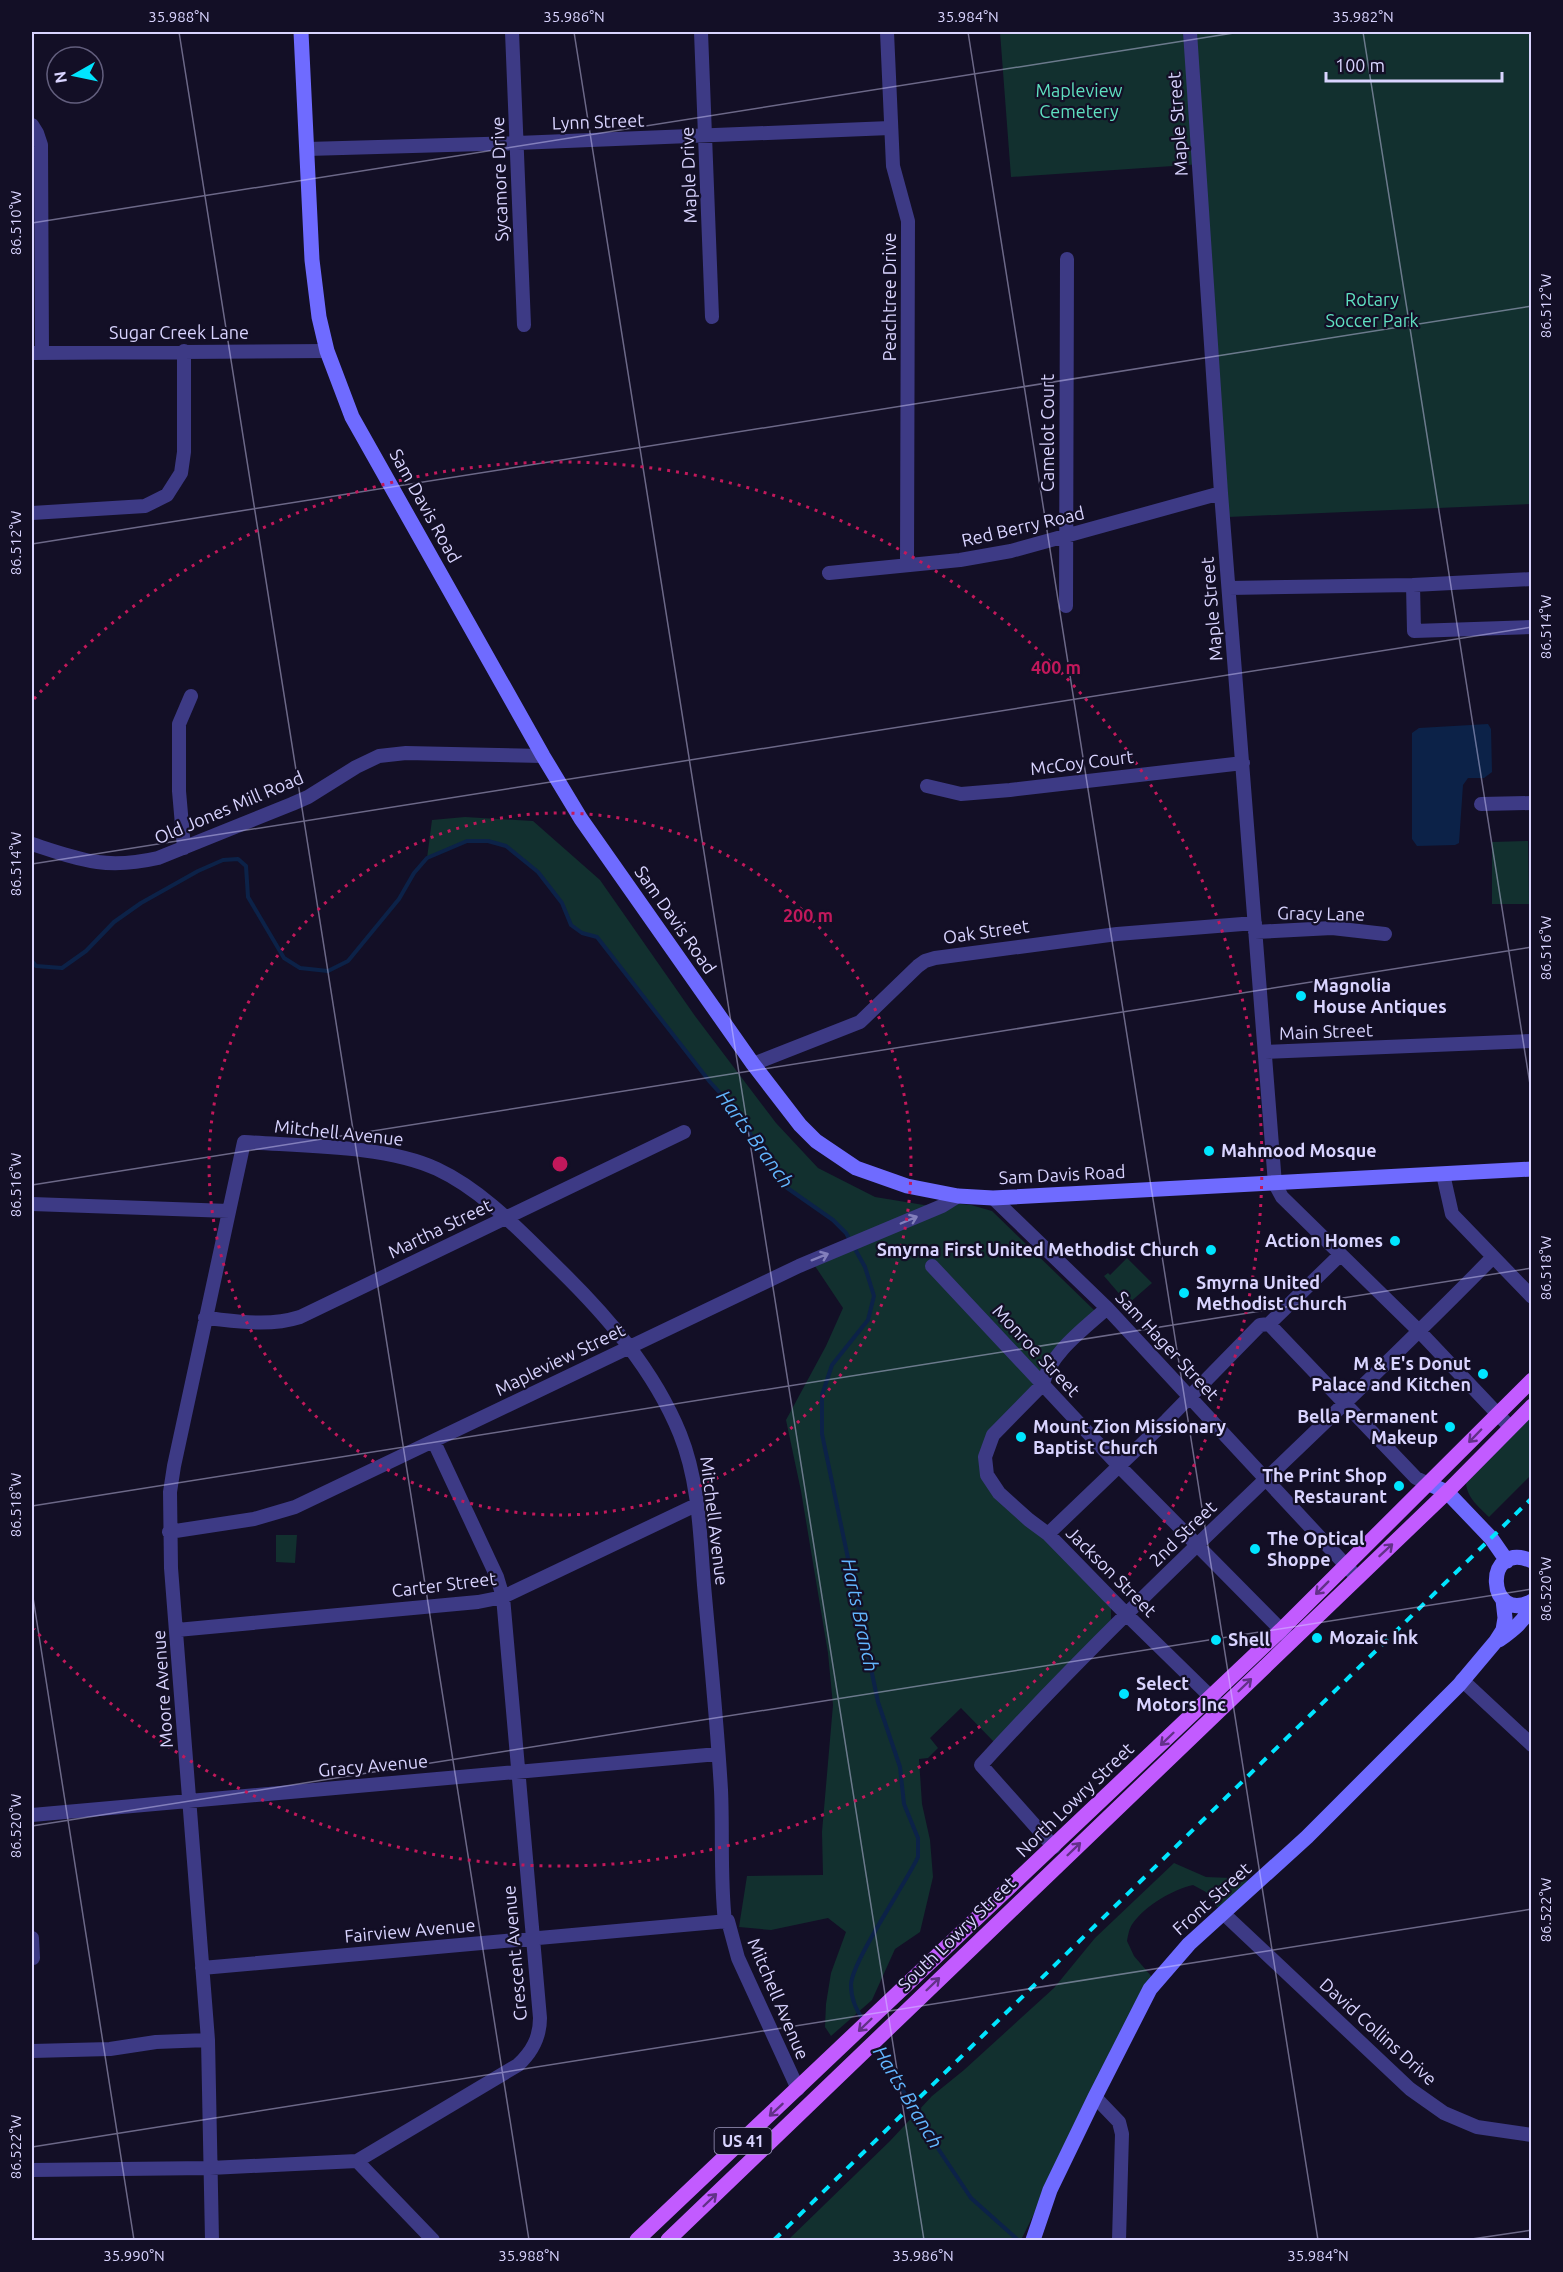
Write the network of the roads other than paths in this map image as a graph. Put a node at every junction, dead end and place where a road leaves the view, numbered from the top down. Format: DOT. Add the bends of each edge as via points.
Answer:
graph roads {
  1 [pos="301,32"];
  2 [pos="512,32"];
  3 [pos="701,32"];
  4 [pos="887,32"];
  5 [pos="1190,32"];
  6 [pos="32,125"];
  7 [pos="890,128"];
  8 [pos="705,136"];
  9 [pos="517,143"];
  10 [pos="307,149"];
  11 [pos="1067,259"];
  12 [pos="712,317"];
  13 [pos="524,325"];
  14 [pos="184,351"];
  15 [pos="327,351"];
  16 [pos="37,353"];
  17 [pos="1221,493"];
  18 [pos="32,513"];
  19 [pos="1066,538"];
  20 [pos="907,565"];
  21 [pos="829,573"];
  22 [pos="1532,579"];
  23 [pos="1413,585"];
  24 [pos="1229,588"];
  25 [pos="1066,606"];
  26 [pos="1532,627"];
  27 [pos="191,696"];
  28 [pos="543,756"];
  29 [pos="1243,763"];
  30 [pos="927,786"];
  31 [pos="1532,803"];
  32 [pos="1481,804"];
  33 [pos="32,844"];
  34 [pos="184,848"];
  35 [pos="1255,928"];
  36 [pos="1386,934"];
  37 [pos="1532,1041"];
  38 [pos="1265,1052"];
  39 [pos="753,1064"];
  40 [pos="684,1132"];
  41 [pos="244,1142"];
  42 [pos="1532,1169"];
  43 [pos="1443,1174"];
  44 [pos="1275,1184"];
  45 [pos="958,1196"];
  46 [pos="993,1198"];
  47 [pos="32,1204"];
  48 [pos="229,1211"];
  49 [pos="505,1217"];
  50 [pos="1340,1255"];
  51 [pos="1493,1257"];
  52 [pos="932,1266"];
  53 [pos="1532,1297"];
  54 [pos="1107,1308"];
  55 [pos="204,1318"];
  56 [pos="1269,1324"];
  57 [pos="1420,1332"];
  58 [pos="630,1346"];
  59 [pos="1532,1380"];
  60 [pos="1043,1384"];
  61 [pos="1190,1397"];
  62 [pos="1343,1404"];
  63 [pos="1532,1406"];
  64 [pos="1497,1414"];
  65 [pos="1510,1427"];
  66 [pos="434,1442"];
  67 [pos="1119,1466"];
  68 [pos="1267,1479"];
  69 [pos="1429,1484"];
  70 [pos="1447,1492"];
  71 [pos="696,1505"];
  72 [pos="169,1532"];
  73 [pos="1048,1534"];
  74 [pos="1196,1546"];
  75 [pos="1507,1561"];
  76 [pos="1532,1562"];
  77 [pos="1346,1565"];
  78 [pos="1357,1577"];
  79 [pos="503,1597"];
  80 [pos="1503,1600"];
  81 [pos="1532,1603"];
  82 [pos="1125,1614"];
  83 [pos="177,1630"];
  84 [pos="1286,1636"];
  85 [pos="1496,1641"];
  86 [pos="1462,1680"];
  87 [pos="1216,1702"];
  88 [pos="1532,1746"];
  89 [pos="718,1754"];
  90 [pos="518,1771"];
  91 [pos="190,1800"];
  92 [pos="32,1815"];
  93 [pos="1054,1847"];
  94 [pos="1223,1913"];
  95 [pos="727,1922"];
  96 [pos="32,1938"];
  97 [pos="532,1938"];
  98 [pos="33,1958"];
  99 [pos="202,1968"];
  100 [pos="208,2040"];
  101 [pos="32,2051"];
  102 [pos="798,2089"];
  103 [pos="1095,2097"];
  104 [pos="1532,2135"];
  105 [pos="357,2161"];
  106 [pos="210,2168"];
  107 [pos="32,2170"];
  108 [pos="1034,2238"];
  109 [pos="212,2241"];
  110 [pos="433,2241"];
  111 [pos="637,2241"];
  112 [pos="668,2241"];
  113 [pos="1119,2241"];
  1 -- 10 [label="street, Sam Davis Road"];
  2 -- 9 [label="street, Sycamore Drive"];
  3 -- 8 [label="street, Maple Drive"];
  4 -- 7 [label="street, Peachtree Drive"];
  5 -- 17 [label="street, Maple Street"];
  6 -- 16 [label="street" via="41,145"];
  7 -- 8 [label="street, Lynn Street"];
  7 -- 20 [label="street, Peachtree Drive" via="893,166 908,220"];
  8 -- 9 [label="street, Lynn Street"];
  8 -- 12 [label="street, Maple Drive"];
  9 -- 10 [label="street, Lynn Street"];
  9 -- 13 [label="street, Sycamore Drive"];
  10 -- 15 [label="street, Sam Davis Road" via="312,260"];
  11 -- 19 [label="street, Camelot Court"];
  14 -- 15 [label="street, Sugar Creek Lane"];
  14 -- 16 [label="street, Sugar Creek Lane"];
  14 -- 18 [label="street" via="184,452 181,473 167,495 145,506"];
  15 -- 28 [label="street, Sam Davis Road" via="352,417"];
  17 -- 19 [label="street, Red Berry Road"];
  17 -- 24 [label="street, Maple Street"];
  19 -- 20 [label="street, Red Berry Road" via="987,556"];
  19 -- 25 [label="street, Camelot Court"];
  20 -- 21 [label="street, Red Berry Road"];
  22 -- 23 [label="street"];
  23 -- 24 [label="street"];
  23 -- 26 [label="street" via="1414,631"];
  24 -- 29 [label="street, Maple Street"];
  27 -- 34 [label="street" via="179,724"];
  28 -- 34 [label="street, Old Jones Mill Road" via="379,756 308,796"];
  28 -- 39 [label="street, Sam Davis Road" via="603,851"];
  29 -- 30 [label="street, McCoy Court" via="961,794"];
  29 -- 35 [label="street, Maple Street"];
  31 -- 32 [label="street"];
  33 -- 34 [label="street, Old Jones Mill Road" via="87,862 120,865"];
  35 -- 36 [label="street, Gracy Lane" via="1332,928"];
  35 -- 38 [label="street, Maple Street"];
  35 -- 39 [label="street, Oak Street" via="1117,934 935,958 918,966 860,1022"];
  37 -- 38 [label="street, Main Street"];
  38 -- 44 [label="street, Maple Street"];
  39 -- 45 [label="street, Sam Davis Road" via="800,1125 832,1153 878,1177"];
  40 -- 49 [label="street, Martha Street"];
  41 -- 48 [label="street, Moore Avenue"];
  41 -- 49 [label="street, Mitchell Avenue" via="373,1152 418,1161 466,1187"];
  42 -- 43 [label="street, Sam Davis Road"];
  43 -- 44 [label="street, Sam Davis Road"];
  43 -- 51 [label="street" via="1452,1214"];
  44 -- 46 [label="street, Sam Davis Road"];
  44 -- 50 [label="street" via="1282,1197"];
  45 -- 46 [label="street, Sam Davis Road"];
  58 -- 45 [label="street, Mapleview Street, one-way"];
  46 -- 54 [label="street, Sam Hager Street"];
  47 -- 48 [label="street"];
  48 -- 55 [label="street, Moore Avenue"];
  49 -- 55 [label="street, Martha Street" via="300,1317 260,1324"];
  49 -- 58 [label="street, Mitchell Avenue"];
  50 -- 56 [label="street"];
  50 -- 57 [label="street"];
  51 -- 53 [label="street"];
  51 -- 57 [label="street, 2nd Street"];
  52 -- 60 [label="street, Monroe Street"];
  54 -- 60 [label="street" via="1052,1361"];
  54 -- 61 [label="street, Sam Hager Street"];
  55 -- 72 [label="street, Moore Avenue" via="174,1466"];
  56 -- 61 [label="street" via="1260,1325"];
  56 -- 62 [label="street"];
  57 -- 62 [label="street, 2nd Street"];
  57 -- 64 [label="street"];
  58 -- 66 [label="street, Mapleview Street"];
  58 -- 71 [label="street, Mitchell Avenue" via="679,1431 692,1469"];
  59 -- 64 [label="main road, US 41"];
  60 -- 67 [label="street, Monroe Street"];
  60 -- 73 [label="street, Jackson Street" via="993,1435 985,1456 987,1475 999,1493"];
  61 -- 67 [label="street"];
  61 -- 68 [label="street, Sam Hager Street"];
  62 -- 68 [label="street, 2nd Street"];
  62 -- 69 [label="street" via="1416,1478"];
  63 -- 65 [label="main road, South Lowry Street / US 41"];
  64 -- 65 [label="street"];
  64 -- 69 [label="main road, US 41, one-way"];
  65 -- 70 [label="main road, South Lowry Street / US 41"];
  66 -- 72 [label="street, Mapleview Street" via="295,1507 254,1519"];
  66 -- 79 [label="street, Crescent Avenue"];
  67 -- 73 [label="street"];
  67 -- 74 [label="street, Monroe Street"];
  68 -- 74 [label="street, 2nd Street"];
  68 -- 77 [label="street, Sam Hager Street"];
  69 -- 70 [label="street"];
  69 -- 77 [label="main road, US 41"];
  70 -- 75 [label="street" via="1491,1538"];
  78 -- 70 [label="main road, South Lowry Street / US 41, one-way"];
  71 -- 79 [label="street, Carter Street"];
  71 -- 89 [label="street, Mitchell Avenue"];
  72 -- 83 [label="street, Moore Avenue"];
  73 -- 82 [label="street, Jackson Street"];
  74 -- 82 [label="street, 2nd Street"];
  74 -- 84 [label="street, Monroe Street"];
  75 -- 76 [label="street" via="1519,1558"];
  75 -- 80 [label="street, Front Street" via="1495,1576 1496,1589"];
  77 -- 78 [label="street, Sam Hager Street"];
  77 -- 84 [label="main road, US 41, one-way"];
  78 -- 84 [label="main road, South Lowry Street / US 41"];
  79 -- 83 [label="street, Carter Street"];
  79 -- 90 [label="street, Crescent Avenue"];
  80 -- 81 [label="street, Front Street" via="1515,1605"];
  80 -- 85 [label="street, Front Street" via="1503,1630"];
  81 -- 85 [label="street, Front Street" via="1521,1622"];
  82 -- 87 [label="street, Jackson Street"];
  82 -- 93 [label="street, 2nd Street" via="981,1765"];
  83 -- 91 [label="street, Moore Avenue"];
  84 -- 87 [label="main road, South Lowry Street / US 41"];
  85 -- 86 [label="street, Front Street"];
  86 -- 88 [label="street"];
  86 -- 94 [label="street, Front Street" via="1320,1824"];
  87 -- 93 [label="main road, North Lowry Street / US 41, one-way"];
  112 -- 87 [label="main road, South Lowry Street / US 41, one-way"];
  89 -- 90 [label="street, Gracy Avenue"];
  89 -- 95 [label="street, Mitchell Avenue" via="721,1891"];
  90 -- 91 [label="street, Gracy Avenue"];
  90 -- 97 [label="street, Crescent Avenue"];
  91 -- 92 [label="street, Gracy Avenue"];
  91 -- 99 [label="street, Moore Avenue"];
  93 -- 102 [label="main road, North Lowry Street / US 41, one-way"];
  94 -- 103 [label="street, Front Street" via="1189,1944 1150,1989"];
  94 -- 104 [label="street, David Collins Drive" via="1410,2089 1444,2113 1477,2127"];
  95 -- 97 [label="street, Fairview Avenue"];
  95 -- 102 [label="street, Mitchell Avenue" via="738,1958"];
  96 -- 98 [label="street"];
  97 -- 99 [label="street, Fairview Avenue"];
  97 -- 105 [label="street, Crescent Avenue" via="540,2027 527,2057"];
  99 -- 100 [label="street, Moore Avenue"];
  100 -- 101 [label="street"];
  100 -- 106 [label="street, Moore Avenue"];
  102 -- 111 [label="main road, North Lowry Street / US 41, one-way"];
  103 -- 108 [label="street, Front Street" via="1050,2190"];
  103 -- 113 [label="street" via="1119,2122 1122,2134"];
  105 -- 106 [label="street, Crescent Avenue"];
  105 -- 110 [label="street"];
  106 -- 107 [label="street, Crescent Avenue"];
  106 -- 109 [label="street, Moore Avenue"];
}
